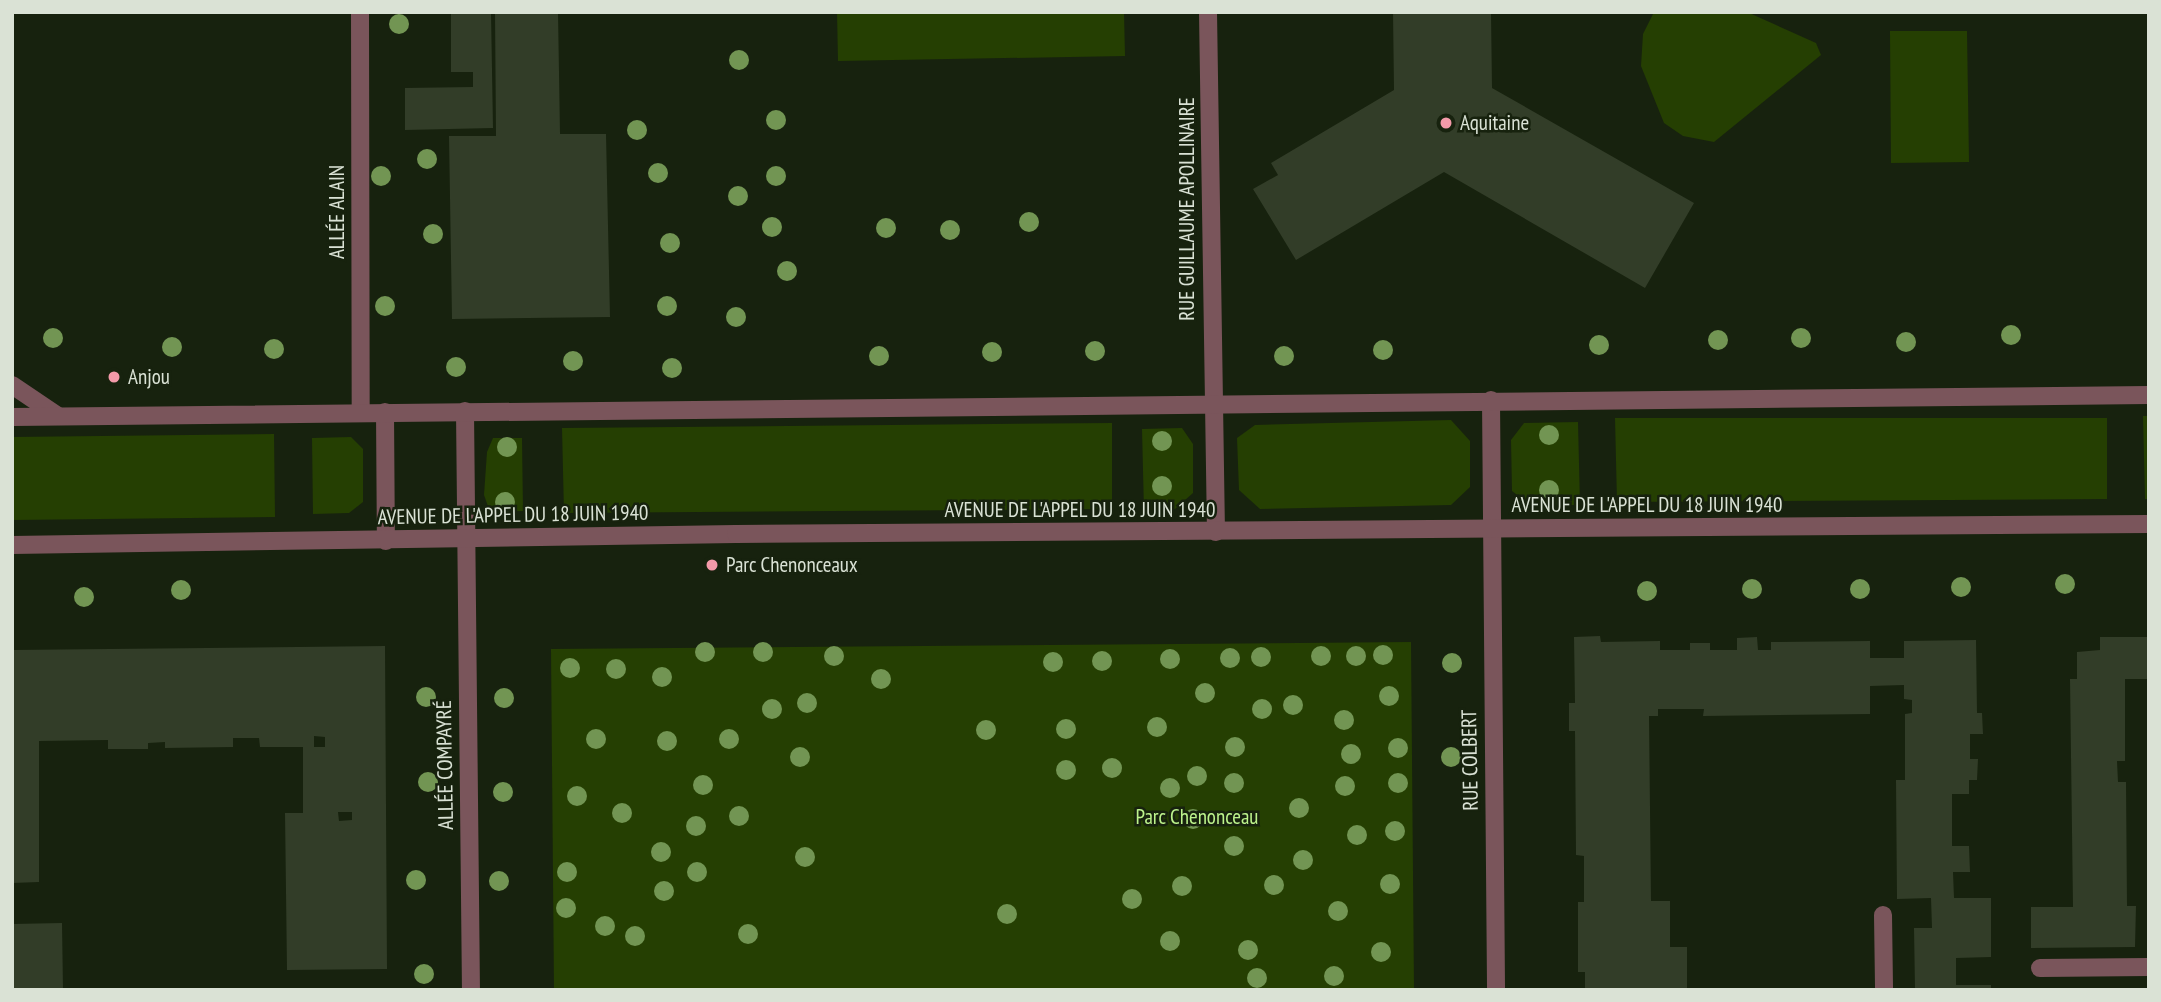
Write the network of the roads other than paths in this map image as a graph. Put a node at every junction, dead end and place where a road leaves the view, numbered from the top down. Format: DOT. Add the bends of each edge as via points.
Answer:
graph roads {
  1 [pos="360,12"];
  2 [pos="1209,12"];
  3 [pos="12,384"];
  4 [pos="2149,395"];
  5 [pos="1491,400"];
  6 [pos="1212,405"];
  7 [pos="465,411"];
  8 [pos="361,412"];
  9 [pos="385,412"];
  10 [pos="58,416"];
  11 [pos="12,417"];
  12 [pos="2149,524"];
  13 [pos="1491,529"];
  14 [pos="1216,532"];
  15 [pos="464,539"];
  16 [pos="386,541"];
  17 [pos="12,545"];
  18 [pos="1883,915"];
  19 [pos="2149,967"];
  20 [pos="2040,968"];
  21 [pos="471,990"];
  22 [pos="1496,990"];
  23 [pos="1884,990"];
  1 -- 8 [label="street, ALLÉE ALAIN"];
  2 -- 6 [label="street, RUE GUILLAUME APOLLINAIRE"];
  3 -- 10 [label="street"];
  4 -- 5 [label="street"];
  5 -- 6 [label="street"];
  5 -- 13 [label="street, RUE COLBERT"];
  6 -- 7 [label="street"];
  6 -- 14 [label="street, RUE GUILLAUME APOLLINAIRE"];
  7 -- 9 [label="street"];
  7 -- 15 [label="street, ALLÉE COMPAYRÉ"];
  8 -- 9 [label="street"];
  8 -- 10 [label="street"];
  9 -- 16 [label="street"];
  10 -- 11 [label="street"];
  12 -- 13 [label="street, AVENUE DE L'APPEL DU 18 JUIN 1940"];
  13 -- 14 [label="street, AVENUE DE L'APPEL DU 18 JUIN 1940"];
  13 -- 22 [label="street, RUE COLBERT"];
  14 -- 15 [label="street, AVENUE DE L'APPEL DU 18 JUIN 1940"];
  15 -- 16 [label="street, AVENUE DE L'APPEL DU 18 JUIN 1940"];
  15 -- 21 [label="street, ALLÉE COMPAYRÉ"];
  16 -- 17 [label="street, AVENUE DE L'APPEL DU 18 JUIN 1940"];
  18 -- 23 [label="street"];
  19 -- 20 [label="street"];
}
